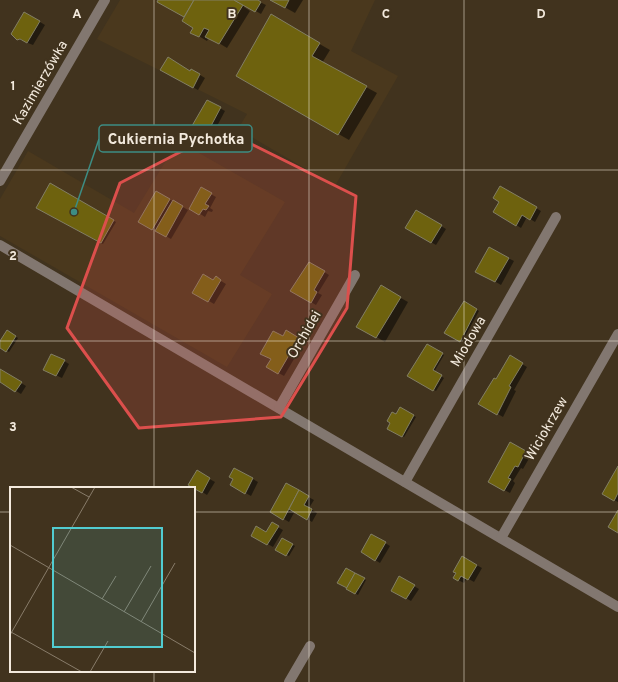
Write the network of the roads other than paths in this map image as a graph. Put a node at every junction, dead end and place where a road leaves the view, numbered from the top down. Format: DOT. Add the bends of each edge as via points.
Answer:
graph roads {
  1 [pos="105,0"];
  2 [pos="0,180"];
  3 [pos="556,217"];
  4 [pos="0,245"];
  5 [pos="355,275"];
  6 [pos="618,334"];
  7 [pos="279,408"];
  8 [pos="405,482"];
  9 [pos="501,538"];
  10 [pos="618,607"];
  11 [pos="310,646"];
  12 [pos="289,682"];
  1 -- 2 [label="street, Kazimierzówka"];
  3 -- 8 [label="street, Miodowa"];
  4 -- 7 [label="street"];
  5 -- 7 [label="street, Orchidei"];
  6 -- 9 [label="street, Wiciokrzew"];
  7 -- 8 [label="street"];
  8 -- 9 [label="street"];
  9 -- 10 [label="street"];
  11 -- 12 [label="street"];
}
